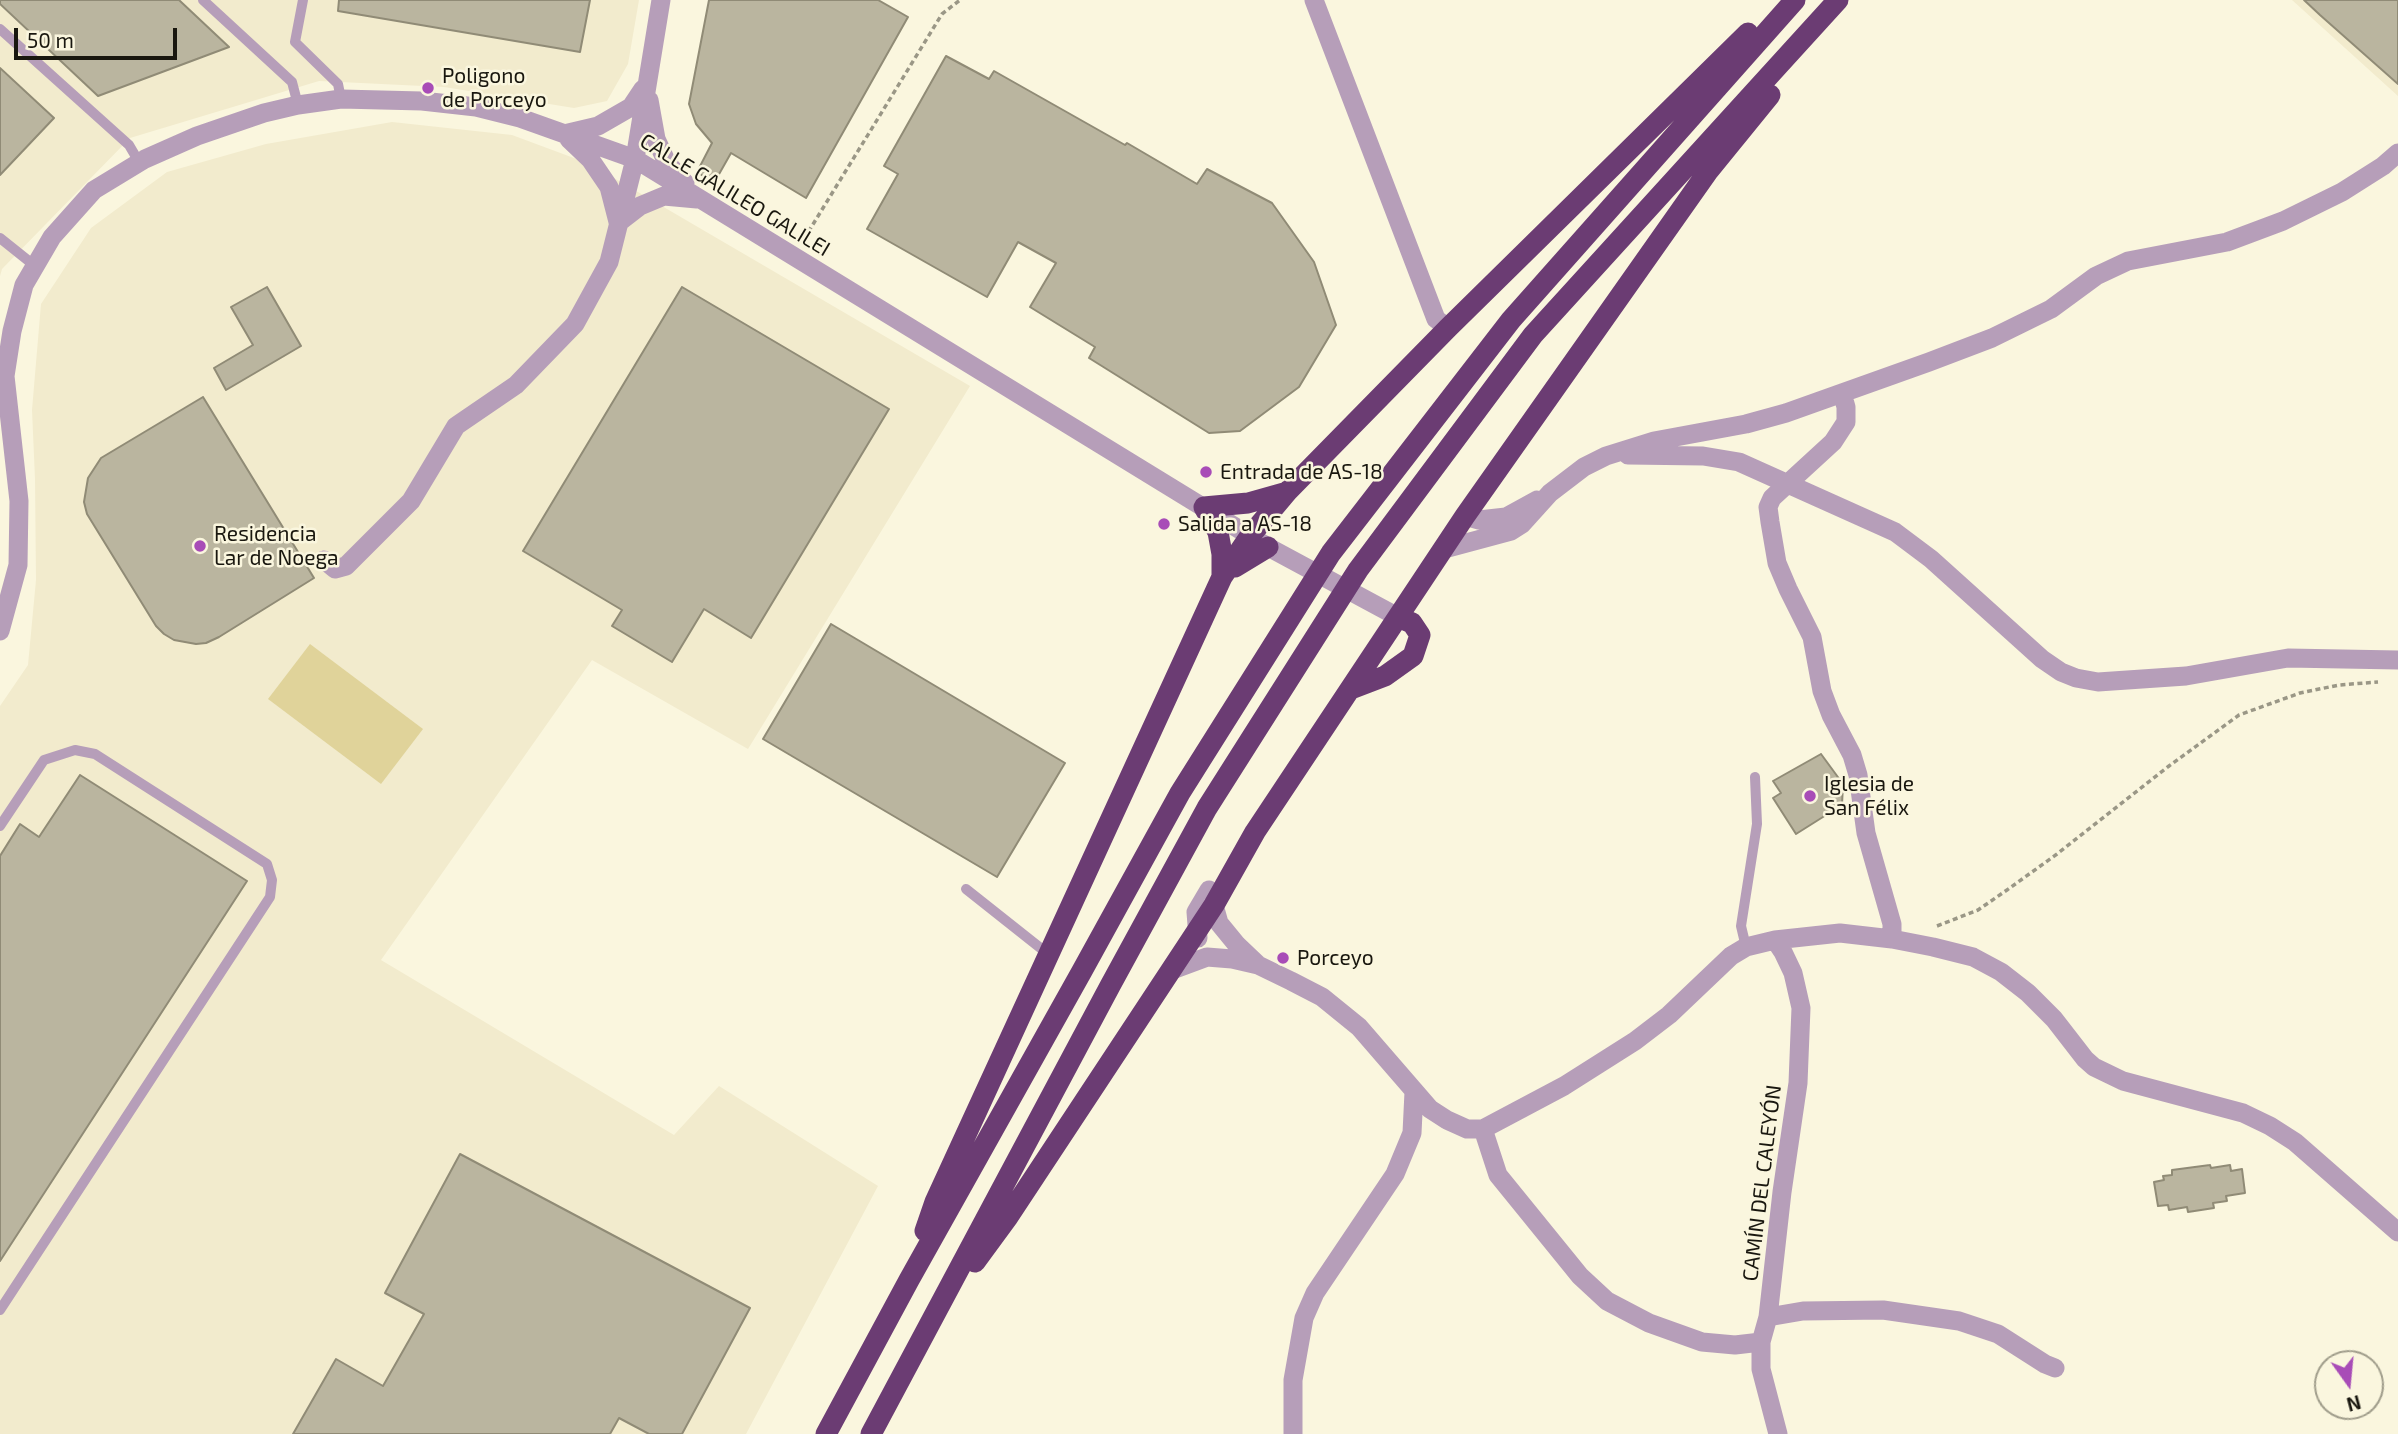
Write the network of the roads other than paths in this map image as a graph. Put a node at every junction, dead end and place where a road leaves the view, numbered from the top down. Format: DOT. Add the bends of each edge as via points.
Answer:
graph roads {
  1 [pos="203,0"];
  2 [pos="303,0"];
  3 [pos="661,0"];
  4 [pos="1314,0"];
  5 [pos="1782,0"];
  6 [pos="1795,0"];
  7 [pos="1839,0"];
  8 [pos="1846,0"];
  9 [pos="0,29"];
  10 [pos="646,86"];
  11 [pos="341,99"];
  12 [pos="298,105"];
  13 [pos="564,134"];
  14 [pos="2398,153"];
  15 [pos="635,159"];
  16 [pos="139,162"];
  17 [pos="700,199"];
  18 [pos="618,223"];
  19 [pos="0,238"];
  20 [pos="35,265"];
  21 [pos="1448,328"];
  22 [pos="1842,393"];
  23 [pos="1606,456"];
  24 [pos="1787,484"];
  25 [pos="1287,492"];
  26 [pos="1550,494"];
  27 [pos="1204,507"];
  28 [pos="1465,516"];
  29 [pos="1259,541"];
  30 [pos="1444,548"];
  31 [pos="324,559"];
  32 [pos="1222,577"];
  33 [pos="1398,617"];
  34 [pos="0,631"];
  35 [pos="2398,660"];
  36 [pos="1351,689"];
  37 [pos="1755,777"];
  38 [pos="0,827"];
  39 [pos="966,889"];
  40 [pos="1212,898"];
  41 [pos="1197,932"];
  42 [pos="1892,939"];
  43 [pos="1775,940"];
  44 [pos="1746,947"];
  45 [pos="1049,954"];
  46 [pos="1207,957"];
  47 [pos="1258,965"];
  48 [pos="1172,970"];
  49 [pos="1414,1092"];
  50 [pos="1483,1129"];
  51 [pos="2398,1232"];
  52 [pos="909,1280"];
  53 [pos="0,1310"];
  54 [pos="1768,1317"];
  55 [pos="932,1320"];
  56 [pos="1761,1342"];
  57 [pos="2055,1368"];
  58 [pos="826,1434"];
  59 [pos="870,1434"];
  60 [pos="1293,1434"];
  61 [pos="1778,1434"];
  1 -- 12 [label="lane" via="292,82"];
  2 -- 11 [label="lane" via="295,42 338,84"];
  3 -- 10 [label="street"];
  4 -- 21 [label="street" via="1436,319"];
  5 -- 21 [label="highway"];
  6 -- 52 [label="highway" via="1511,320 1331,553 1180,793"];
  7 -- 55 [label="highway" via="1533,335 1357,570 1207,808"];
  8 -- 28 [label="highway" via="1709,170"];
  9 -- 16 [label="lane" via="129,145"];
  10 -- 13 [label="street" via="631,107 598,126"];
  10 -- 15 [label="street"];
  10 -- 17 [label="street" via="656,139 667,163"];
  11 -- 12 [label="street, CALLE GALILEO GALILEI"];
  11 -- 13 [label="street, CALLE GALILEO GALILEI" via="476,107"];
  12 -- 16 [label="street, CALLE GALILEO GALILEI" via="197,136"];
  13 -- 15 [label="street, CALLE GALILEO GALILEI"];
  13 -- 18 [label="street" via="590,159 609,187"];
  14 -- 22 [label="street" via="2342,192 2283,221 2227,242 2128,261 2096,275 2051,309 1992,338"];
  15 -- 17 [label="street, CALLE GALILEO GALILEI"];
  15 -- 18 [label="street"];
  16 -- 20 [label="street, CALLE GALILEO GALILEI" via="94,190 52,237"];
  17 -- 18 [label="street" via="664,196 640,206"];
  17 -- 27 [label="street, CALLE GALILEO GALILEI"];
  18 -- 31 [label="street" via="609,262 575,324 516,385 456,426 411,501 346,566 335,569"];
  19 -- 20 [label="lane"];
  20 -- 34 [label="street, CALLE GALILEO GALILEI" via="24,285 5,376 19,501 18,565"];
  21 -- 25 [label="highway"];
  22 -- 23 [label="street" via="1786,414"];
  22 -- 24 [label="street" via="1846,422 1833,442"];
  23 -- 24 [label="street" via="1703,456 1739,462"];
  23 -- 26 [label="street"];
  24 -- 35 [label="street" via="1895,532 2042,659 2076,678 2098,682 2186,676 2288,658"];
  24 -- 42 [label="street" via="1768,508 1777,563 1812,637 1822,691 1852,755"];
  25 -- 27 [label="highway" via="1248,503"];
  25 -- 29 [label="highway"];
  26 -- 28 [label="street" via="1506,517 1479,520"];
  26 -- 30 [label="street" via="1511,531"];
  27 -- 29 [label="street, CALLE GALILEO GALILEI"];
  27 -- 32 [label="highway" via="1218,532"];
  28 -- 30 [label="highway"];
  29 -- 32 [label="highway"];
  29 -- 33 [label="street, CALLE GALILEO GALILEI"];
  30 -- 33 [label="highway"];
  32 -- 45 [label="highway"];
  33 -- 36 [label="highway"];
  33 -- 36 [label="highway" via="1412,623 1420,635 1413,656 1385,676"];
  36 -- 40 [label="highway" via="1255,832 1223,867"];
  37 -- 44 [label="lane" via="1757,824 1741,926"];
  38 -- 53 [label="lane" via="44,760 75,750 95,754 267,863 272,880 270,897"];
  39 -- 45 [label="lane"];
  40 -- 41 [label="highway"];
  40 -- 47 [label="street" via="1219,923"];
  41 -- 46 [label="street" via="1198,944"];
  41 -- 48 [label="highway"];
  42 -- 43 [label="street" via="1840,933"];
  42 -- 51 [label="street" via="1973,957 2001,972 2028,993 2094,1067 2123,1081 2243,1113 2270,1126 2295,1142"];
  43 -- 44 [label="street"];
  43 -- 54 [label="street, CAMÍN DEL CALEYÓN" via="1793,973 1801,1008 1798,1083"];
  44 -- 50 [label="street" via="1635,1041"];
  45 -- 52 [label="highway" via="935,1202"];
  46 -- 47 [label="street"];
  46 -- 48 [label="street"];
  47 -- 49 [label="street" via="1322,997 1359,1027"];
  48 -- 55 [label="highway" via="1008,1217"];
  49 -- 50 [label="street" via="1447,1121"];
  49 -- 60 [label="street" via="1412,1133 1395,1174 1315,1293 1304,1318 1293,1380"];
  50 -- 56 [label="street" via="1499,1175 1580,1276 1607,1300 1649,1323 1702,1342"];
  52 -- 58 [label="highway"];
  54 -- 56 [label="street, CAMÍN DEL CALEYÓN"];
  54 -- 57 [label="street" via="1803,1311 1883,1310 1959,1321 1998,1334"];
  55 -- 59 [label="highway"];
  56 -- 61 [label="street, CAMÍN DEL CALEYÓN" via="1761,1369"];
}
